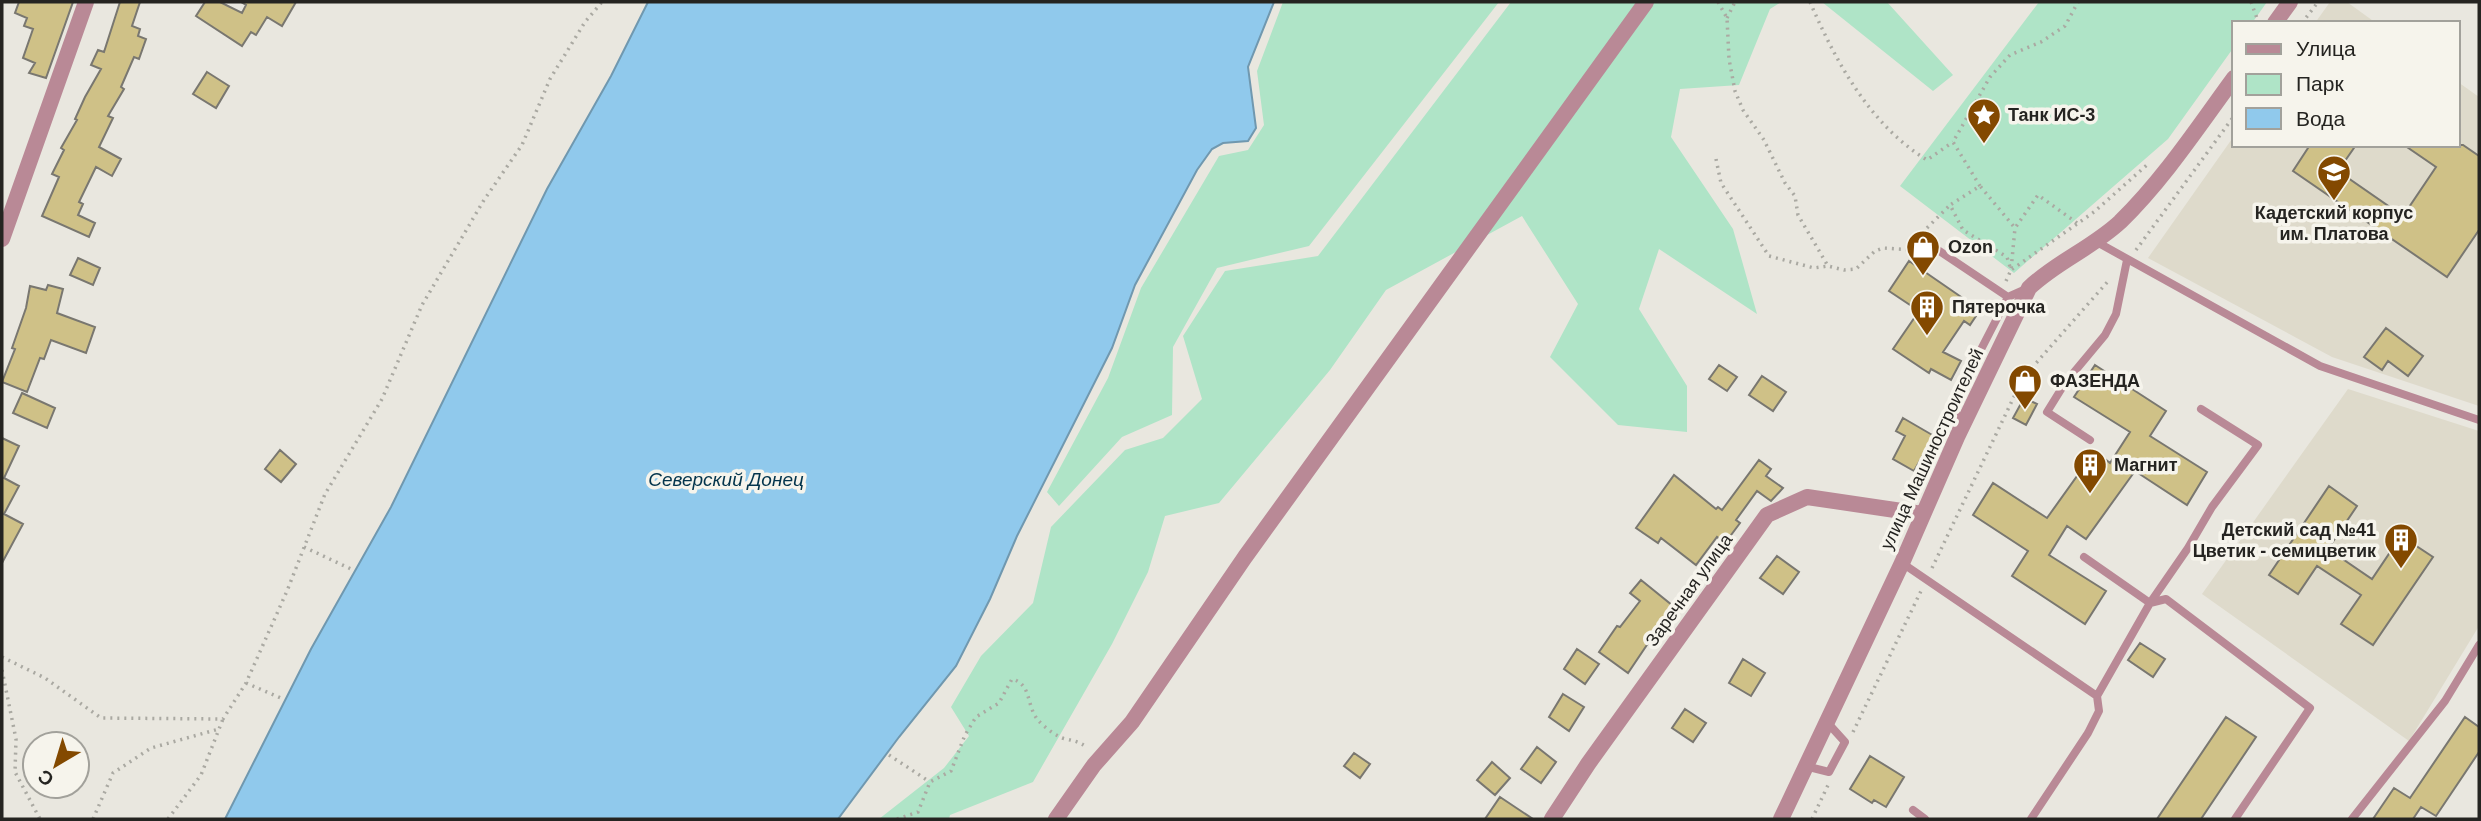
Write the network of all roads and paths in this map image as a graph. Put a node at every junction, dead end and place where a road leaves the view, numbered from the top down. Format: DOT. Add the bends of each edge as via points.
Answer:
graph roads {
  1 [pos="86,2"];
  2 [pos="603,2"];
  3 [pos="1646,2"];
  4 [pos="1718,2"];
  5 [pos="1735,2"];
  6 [pos="1810,2"];
  7 [pos="2078,2"];
  8 [pos="2250,2"];
  9 [pos="2290,2"];
  10 [pos="2318,2"];
  11 [pos="1727,18"];
  12 [pos="2258,21"];
  13 [pos="2276,21"];
  14 [pos="2304,21"];
  15 [pos="2232,81"];
  16 [pos="2232,119"];
  17 [pos="1953,142"];
  18 [pos="1716,159"];
  19 [pos="1980,186"];
  20 [pos="1951,205"];
  21 [pos="2,239"];
  22 [pos="1920,239"];
  23 [pos="2095,241"];
  24 [pos="2127,260"];
  25 [pos="1828,266"];
  26 [pos="2029,288"];
  27 [pos="2008,297"];
  28 [pos="2201,409"];
  29 [pos="2479,421"];
  30 [pos="1956,438"];
  31 [pos="2090,440"];
  32 [pos="1922,514"];
  33 [pos="304,547"];
  34 [pos="2084,557"];
  35 [pos="1902,563"];
  36 [pos="351,569"];
  37 [pos="1926,580"];
  38 [pos="2150,603"];
  39 [pos="2479,645"];
  40 [pos="2,657"];
  41 [pos="2,670"];
  42 [pos="246,683"];
  43 [pos="2097,696"];
  44 [pos="281,698"];
  45 [pos="223,719"];
  46 [pos="1826,721"];
  47 [pos="219,729"];
  48 [pos="1848,744"];
  49 [pos="889,755"];
  50 [pos="1103,755"];
  51 [pos="1805,766"];
  52 [pos="1830,781"];
  53 [pos="930,782"];
  54 [pos="1913,810"];
  55 [pos="40,819"];
  56 [pos="93,819"];
  57 [pos="168,819"];
  58 [pos="897,819"];
  59 [pos="1056,819"];
  60 [pos="1552,819"];
  61 [pos="1781,819"];
  62 [pos="1812,819"];
  63 [pos="1925,819"];
  64 [pos="2031,819"];
  65 [pos="2235,819"];
  66 [pos="2352,819"];
  1 -- 21 [label="street"];
  2 -- 33 [label="path" via="550,79 522,145 422,305 382,399 326,494"];
  3 -- 50 [label="street" via="1245,557 1132,722"];
  4 -- 11 [label="path"];
  5 -- 11 [label="path"];
  6 -- 17 [label="path" via="1830,49 1862,99 1906,147 1927,160"];
  7 -- 17 [label="path" via="2065,26 2010,55 1990,77"];
  8 -- 12 [label="path"];
  9 -- 13 [label="street"];
  10 -- 14 [label="path"];
  11 -- 25 [label="path" via="1735,91 1795,195 1798,215"];
  15 -- 23 [label="street, улица Машиностроителей" via="2164,174 2119,223"];
  16 -- 24 [label="path"];
  17 -- 19 [label="path"];
  18 -- 25 [label="path" via="1721,183 1769,256 1814,268"];
  19 -- 20 [label="path"];
  19 -- 20 [label="path" via="2015,228 2038,195 2077,223 2011,270 2007,257 1963,230"];
  20 -- 22 [label="path"];
  22 -- 25 [label="path" via="1912,251 1875,251 1856,269"];
  22 -- 27 [label="lane"];
  23 -- 24 [label="lane"];
  23 -- 26 [label="street, улица Машиностроителей" via="2044,273"];
  24 -- 29 [label="lane" via="2320,366"];
  24 -- 31 [label="lane" via="2116,314 2105,335 2047,412"];
  24 -- 37 [label="path" via="2023,378"];
  26 -- 27 [label="lane"];
  26 -- 30 [label="street, улица Машиностроителей"];
  27 -- 30 [label="lane" via="1955,398"];
  28 -- 38 [label="lane" via="2258,445"];
  30 -- 32 [label="street, улица Машиностроителей"];
  32 -- 35 [label="street, улица Машиностроителей"];
  32 -- 60 [label="street, Заречная улица" via="1807,497 1767,515"];
  33 -- 36 [label="path"];
  33 -- 42 [label="path"];
  34 -- 38 [label="lane"];
  35 -- 37 [label="lane"];
  35 -- 46 [label="street, улица Машиностроителей"];
  37 -- 43 [label="lane"];
  37 -- 48 [label="path"];
  38 -- 43 [label="lane"];
  38 -- 65 [label="lane" via="2166,599 2310,708"];
  39 -- 66 [label="lane" via="2445,701"];
  40 -- 45 [label="path" via="45,678 101,718"];
  41 -- 55 [label="path" via="16,739 15,772"];
  42 -- 44 [label="path"];
  42 -- 45 [label="path"];
  43 -- 64 [label="lane" via="2099,711 2088,733"];
  45 -- 47 [label="path"];
  46 -- 51 [label="street, улица Машиностроителей"];
  46 -- 51 [label="lane" via="1845,742 1829,772"];
  47 -- 56 [label="path" via="151,748 113,773"];
  47 -- 57 [label="path" via="201,775"];
  49 -- 53 [label="path"];
  50 -- 53 [label="path" via="1078,741 1063,739 1038,720 1025,686 1012,679 999,703 976,717 951,771"];
  50 -- 59 [label="street"];
  51 -- 61 [label="street, улица Машиностроителей"];
  52 -- 62 [label="path"];
  53 -- 58 [label="path" via="918,812"];
  54 -- 63 [label="lane"];
}
